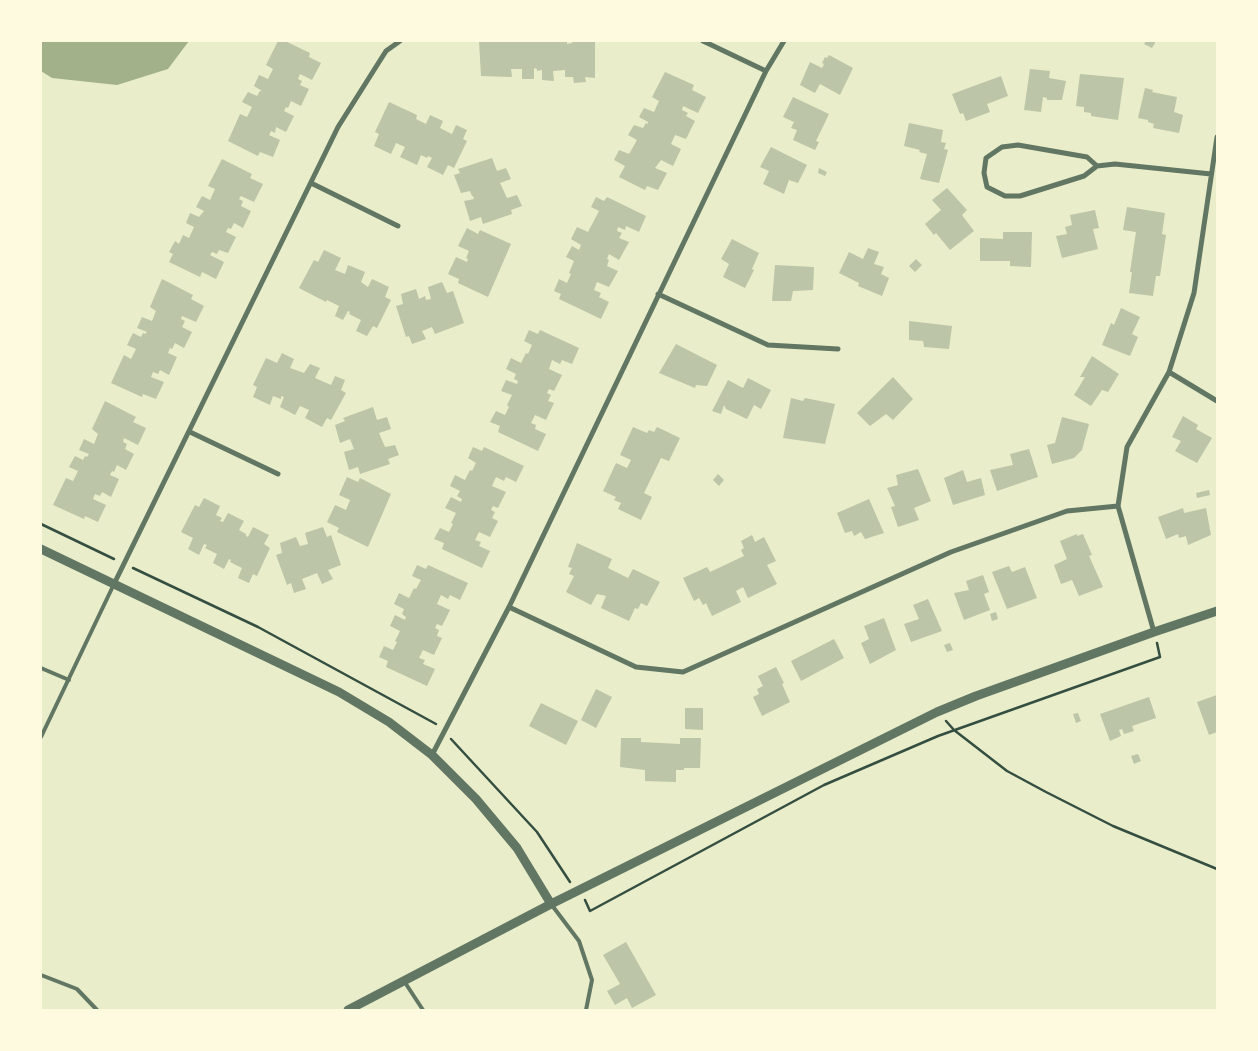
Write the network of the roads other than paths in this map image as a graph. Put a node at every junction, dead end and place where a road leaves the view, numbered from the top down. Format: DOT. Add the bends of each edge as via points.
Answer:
graph roads {
  1 [pos="400,41"];
  2 [pos="703,41"];
  3 [pos="784,41"];
  4 [pos="766,71"];
  5 [pos="1217,137"];
  6 [pos="1097,166"];
  7 [pos="1211,174"];
  8 [pos="311,183"];
  9 [pos="398,226"];
  10 [pos="658,294"];
  11 [pos="838,349"];
  12 [pos="1168,372"];
  13 [pos="1217,401"];
  14 [pos="190,432"];
  15 [pos="278,474"];
  16 [pos="1118,506"];
  17 [pos="41,548"];
  18 [pos="114,584"];
  19 [pos="509,607"];
  20 [pos="1217,611"];
  21 [pos="1154,632"];
  22 [pos="41,668"];
  23 [pos="69,680"];
  24 [pos="41,737"];
  25 [pos="432,755"];
  26 [pos="551,904"];
  27 [pos="41,975"];
  28 [pos="404,981"];
  29 [pos="97,1010"];
  30 [pos="348,1010"];
  31 [pos="423,1010"];
  32 [pos="586,1010"];
  1 -- 8 [label="street" via="386,51 338,127"];
  2 -- 4 [label="street"];
  3 -- 4 [label="street"];
  4 -- 10 [label="street"];
  5 -- 7 [label="street"];
  6 -- 6 [label="street" via="1084,176 1020,196 1005,196 987,187 984,173 986,158 1002,147 1018,146 1088,157"];
  6 -- 7 [label="street" via="1115,164"];
  7 -- 12 [label="street" via="1194,294"];
  8 -- 9 [label="street"];
  8 -- 14 [label="street"];
  10 -- 11 [label="street" via="768,346"];
  10 -- 19 [label="street"];
  12 -- 13 [label="street"];
  12 -- 16 [label="street" via="1127,447"];
  14 -- 15 [label="street"];
  14 -- 18 [label="street"];
  16 -- 19 [label="street" via="1067,511 951,552 683,672 636,667"];
  16 -- 21 [label="street"];
  17 -- 18 [label="street"];
  18 -- 23 [label="lane"];
  18 -- 25 [label="street" via="339,692 389,722"];
  19 -- 25 [label="street"];
  20 -- 21 [label="street"];
  21 -- 26 [label="street" via="937,712"];
  22 -- 23 [label="lane"];
  23 -- 24 [label="lane"];
  25 -- 26 [label="street" via="476,799 517,848"];
  26 -- 28 [label="street"];
  26 -- 32 [label="lane" via="579,941 592,980"];
  27 -- 29 [label="lane" via="76,990"];
  28 -- 30 [label="street"];
  28 -- 31 [label="lane"];
}
